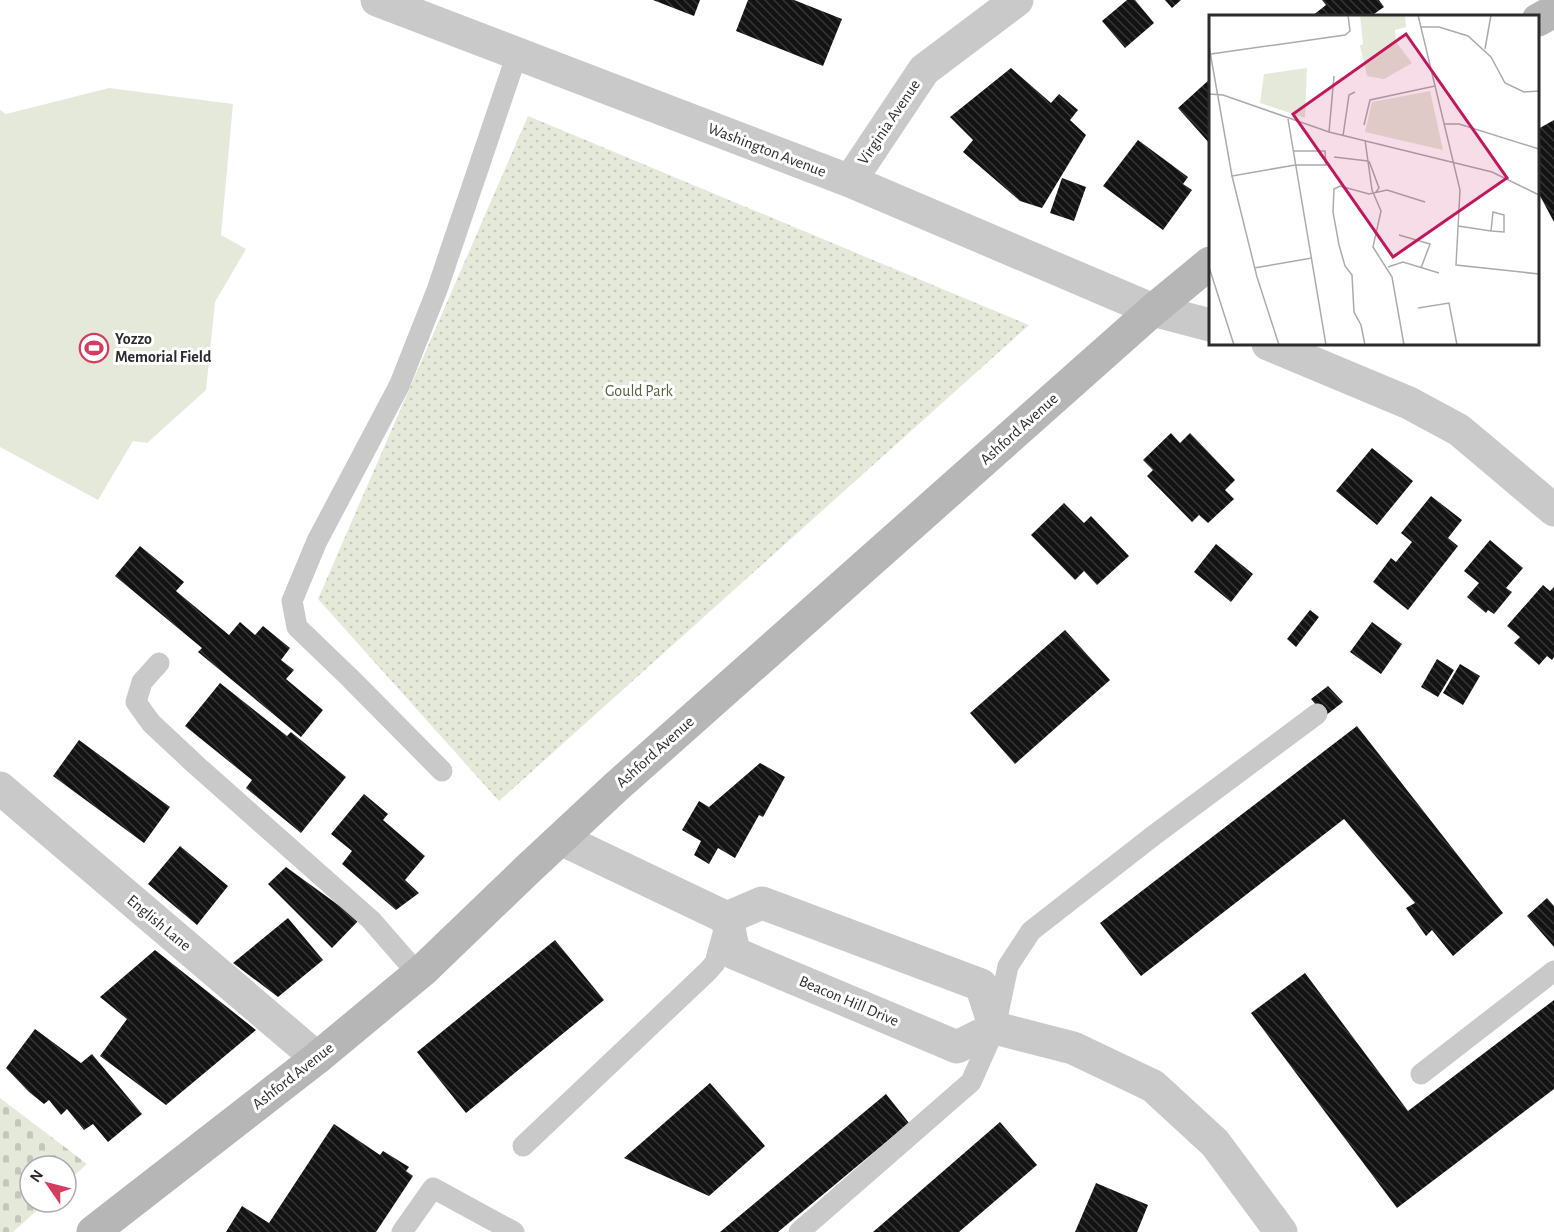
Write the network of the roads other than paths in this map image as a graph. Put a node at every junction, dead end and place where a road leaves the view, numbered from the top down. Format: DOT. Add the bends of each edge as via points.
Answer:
graph roads {
  1 [pos="377,0"];
  2 [pos="1017,0"];
  3 [pos="1554,11"];
  4 [pos="1539,19"];
  5 [pos="517,54"];
  6 [pos="850,181"];
  7 [pos="1209,264"];
  8 [pos="1153,310"];
  9 [pos="1209,325"];
  10 [pos="1270,345"];
  11 [pos="1554,510"];
  12 [pos="159,663"];
  13 [pos="1317,714"];
  14 [pos="442,771"];
  15 [pos="0,788"];
  16 [pos="561,839"];
  17 [pos="727,918"];
  18 [pos="1554,971"];
  19 [pos="418,975"];
  20 [pos="995,1028"];
  21 [pos="317,1058"];
  22 [pos="1421,1074"];
  23 [pos="523,1146"];
  24 [pos="93,1232"];
  25 [pos="402,1232"];
  26 [pos="514,1232"];
  27 [pos="799,1232"];
  28 [pos="1281,1232"];
  1 -- 5 [label="street, Washington Avenue"];
  2 -- 6 [label="street, Virginia Avenue" via="924,70"];
  3 -- 4 [label="main road"];
  5 -- 6 [label="street, Washington Avenue"];
  5 -- 14 [label="lane" via="437,291 399,386 317,541 292,601 297,627"];
  6 -- 8 [label="street, Washington Avenue"];
  7 -- 8 [label="main road, Ashford Avenue"];
  8 -- 9 [label="street, Washington Avenue"];
  8 -- 16 [label="main road, Ashford Avenue"];
  10 -- 11 [label="street" via="1409,403 1459,430"];
  12 -- 19 [label="lane" via="142,682 136,702 151,723 371,920"];
  13 -- 20 [label="lane" via="1031,932 1008,966"];
  15 -- 21 [label="street, English Lane"];
  16 -- 17 [label="street"];
  16 -- 19 [label="main road, Ashford Avenue"];
  17 -- 20 [label="street" via="762,903 981,985"];
  17 -- 20 [label="street, Beacon Hill Drive" via="734,953 957,1047"];
  17 -- 23 [label="lane" via="715,963"];
  18 -- 22 [label="lane"];
  19 -- 21 [label="main road, Ashford Avenue"];
  20 -- 27 [label="lane" via="971,1082"];
  20 -- 28 [label="street" via="1073,1048 1153,1086 1215,1143"];
  21 -- 24 [label="main road, Ashford Avenue"];
  25 -- 26 [label="lane" via="433,1188"];
}
